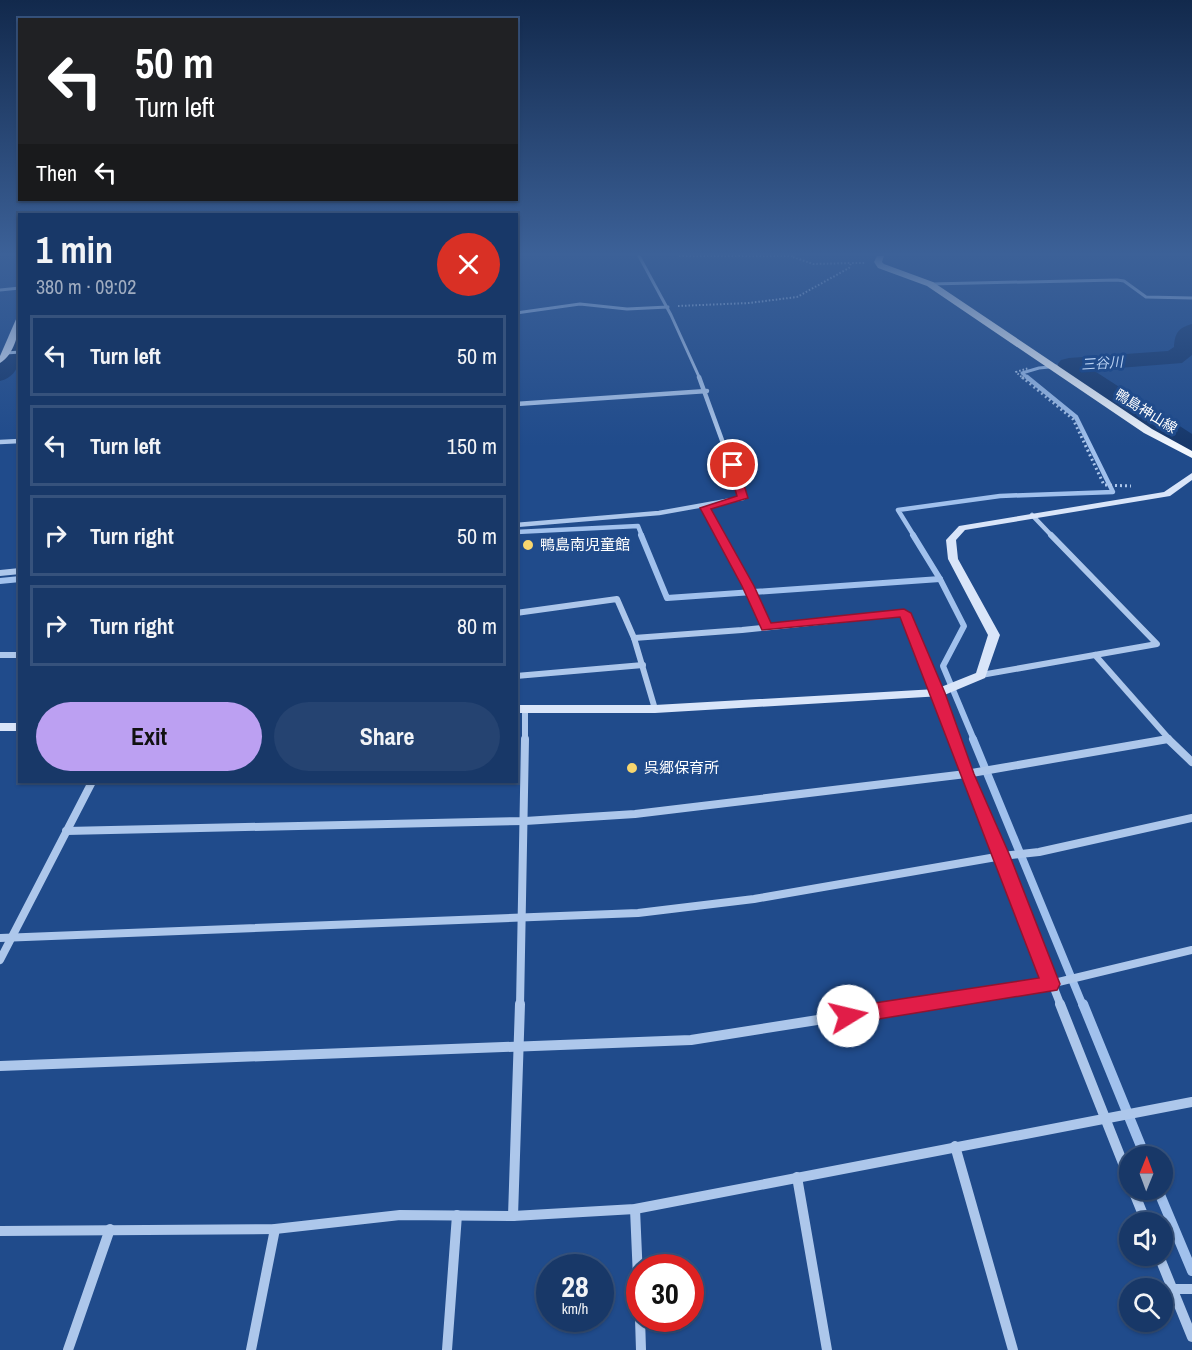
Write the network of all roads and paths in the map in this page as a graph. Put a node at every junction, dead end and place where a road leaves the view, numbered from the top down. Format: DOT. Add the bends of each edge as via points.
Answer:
graph roads {
  1 [pos="674,319"];
  2 [pos="982,319"];
  3 [pos="18,323"];
  4 [pos="18,352"];
  5 [pos="8,353"];
  6 [pos="0,361"];
  7 [pos="1051,365"];
  8 [pos="707,391"];
  9 [pos="518,404"];
  10 [pos="18,441"];
  11 [pos="0,442"];
  12 [pos="1192,455"];
  13 [pos="1192,476"];
  14 [pos="1137,486"];
  15 [pos="705,508"];
  16 [pos="1032,515"];
  17 [pos="518,525"];
  18 [pos="18,571"];
  19 [pos="0,573"];
  20 [pos="518,613"];
  21 [pos="767,627"];
  22 [pos="634,638"];
  23 [pos="18,655"];
  24 [pos="1095,655"];
  25 [pos="0,656"];
  26 [pos="643,665"];
  27 [pos="981,675"];
  28 [pos="518,676"];
  29 [pos="938,693"];
  30 [pos="521,709"];
  31 [pos="655,709"];
  32 [pos="18,727"];
  33 [pos="0,728"];
  34 [pos="1168,739"];
  35 [pos="1192,762"];
  36 [pos="966,774"];
  37 [pos="91,783"];
  38 [pos="1192,818"];
  39 [pos="525,821"];
  40 [pos="66,831"];
  41 [pos="1002,856"];
  42 [pos="523,918"];
  43 [pos="12,937"];
  44 [pos="0,938"];
  45 [pos="1192,950"];
  46 [pos="0,960"];
  47 [pos="1050,984"];
  48 [pos="519,1048"];
  49 [pos="0,1066"];
  50 [pos="1192,1102"];
  51 [pos="1104,1117"];
  52 [pos="955,1146"];
  53 [pos="1119,1154"];
  54 [pos="797,1178"];
  55 [pos="635,1209"];
  56 [pos="457,1215"];
  57 [pos="513,1215"];
  58 [pos="275,1228"];
  59 [pos="110,1229"];
  60 [pos="0,1231"];
  61 [pos="637,1254"];
  62 [pos="1173,1289"];
  63 [pos="1192,1289"];
  64 [pos="640,1332"];
  65 [pos="1192,1337"];
  66 [pos="68,1350"];
  67 [pos="251,1350"];
  68 [pos="447,1350"];
  69 [pos="641,1350"];
  70 [pos="827,1350"];
  71 [pos="1013,1350"];
  1 -- 8 [label="street"];
  2 -- 7 [label="main road, 鴨島神山線"];
  3 -- 5 [label="street"];
  4 -- 5 [label="street"];
  5 -- 6 [label="street"];
  7 -- 12 [label="main road, 鴨島神山線" via="1148,431"];
  7 -- 14 [label="path" via="1016,372 1073,419 1104,485"];
  8 -- 9 [label="street"];
  8 -- 15 [label="street" via="743,498"];
  10 -- 11 [label="street"];
  13 -- 16 [label="street" via="1167,494"];
  15 -- 17 [label="street"];
  15 -- 21 [label="street"];
  16 -- 24 [label="street" via="1157,644"];
  16 -- 27 [label="street" via="962,528 951,540 953,559 994,635"];
  18 -- 19 [label="street"];
  20 -- 22 [label="street" via="617,599"];
  21 -- 22 [label="street"];
  21 -- 29 [label="street" via="904,613"];
  22 -- 26 [label="street"];
  23 -- 25 [label="street"];
  24 -- 27 [label="street"];
  24 -- 34 [label="street"];
  26 -- 28 [label="street"];
  26 -- 31 [label="street"];
  27 -- 29 [label="street"];
  29 -- 31 [label="street"];
  29 -- 36 [label="street"];
  30 -- 31 [label="street"];
  30 -- 39 [label="street"];
  32 -- 33 [label="street"];
  34 -- 35 [label="street"];
  34 -- 36 [label="street"];
  36 -- 39 [label="street" via="635,814"];
  36 -- 41 [label="street"];
  37 -- 40 [label="street"];
  38 -- 41 [label="street" via="1039,852"];
  39 -- 40 [label="street"];
  39 -- 42 [label="street"];
  40 -- 43 [label="street"];
  41 -- 42 [label="street" via="754,899 638,913"];
  41 -- 47 [label="street"];
  42 -- 43 [label="street"];
  42 -- 48 [label="street"];
  43 -- 44 [label="street"];
  43 -- 46 [label="street"];
  45 -- 47 [label="street"];
  47 -- 48 [label="street" via="691,1040"];
  47 -- 51 [label="street"];
  48 -- 49 [label="street"];
  48 -- 57 [label="street"];
  50 -- 51 [label="street"];
  51 -- 52 [label="street"];
  51 -- 53 [label="street"];
  52 -- 54 [label="street"];
  52 -- 71 [label="street"];
  54 -- 55 [label="street"];
  54 -- 70 [label="street"];
  55 -- 57 [label="street"];
  55 -- 61 [label="street"];
  56 -- 57 [label="street"];
  56 -- 58 [label="street" via="400,1215"];
  56 -- 68 [label="street"];
  58 -- 59 [label="street"];
  58 -- 67 [label="street"];
  59 -- 60 [label="street"];
  59 -- 66 [label="street"];
  62 -- 63 [label="street"];
  62 -- 65 [label="street"];
  64 -- 69 [label="street"];
}
